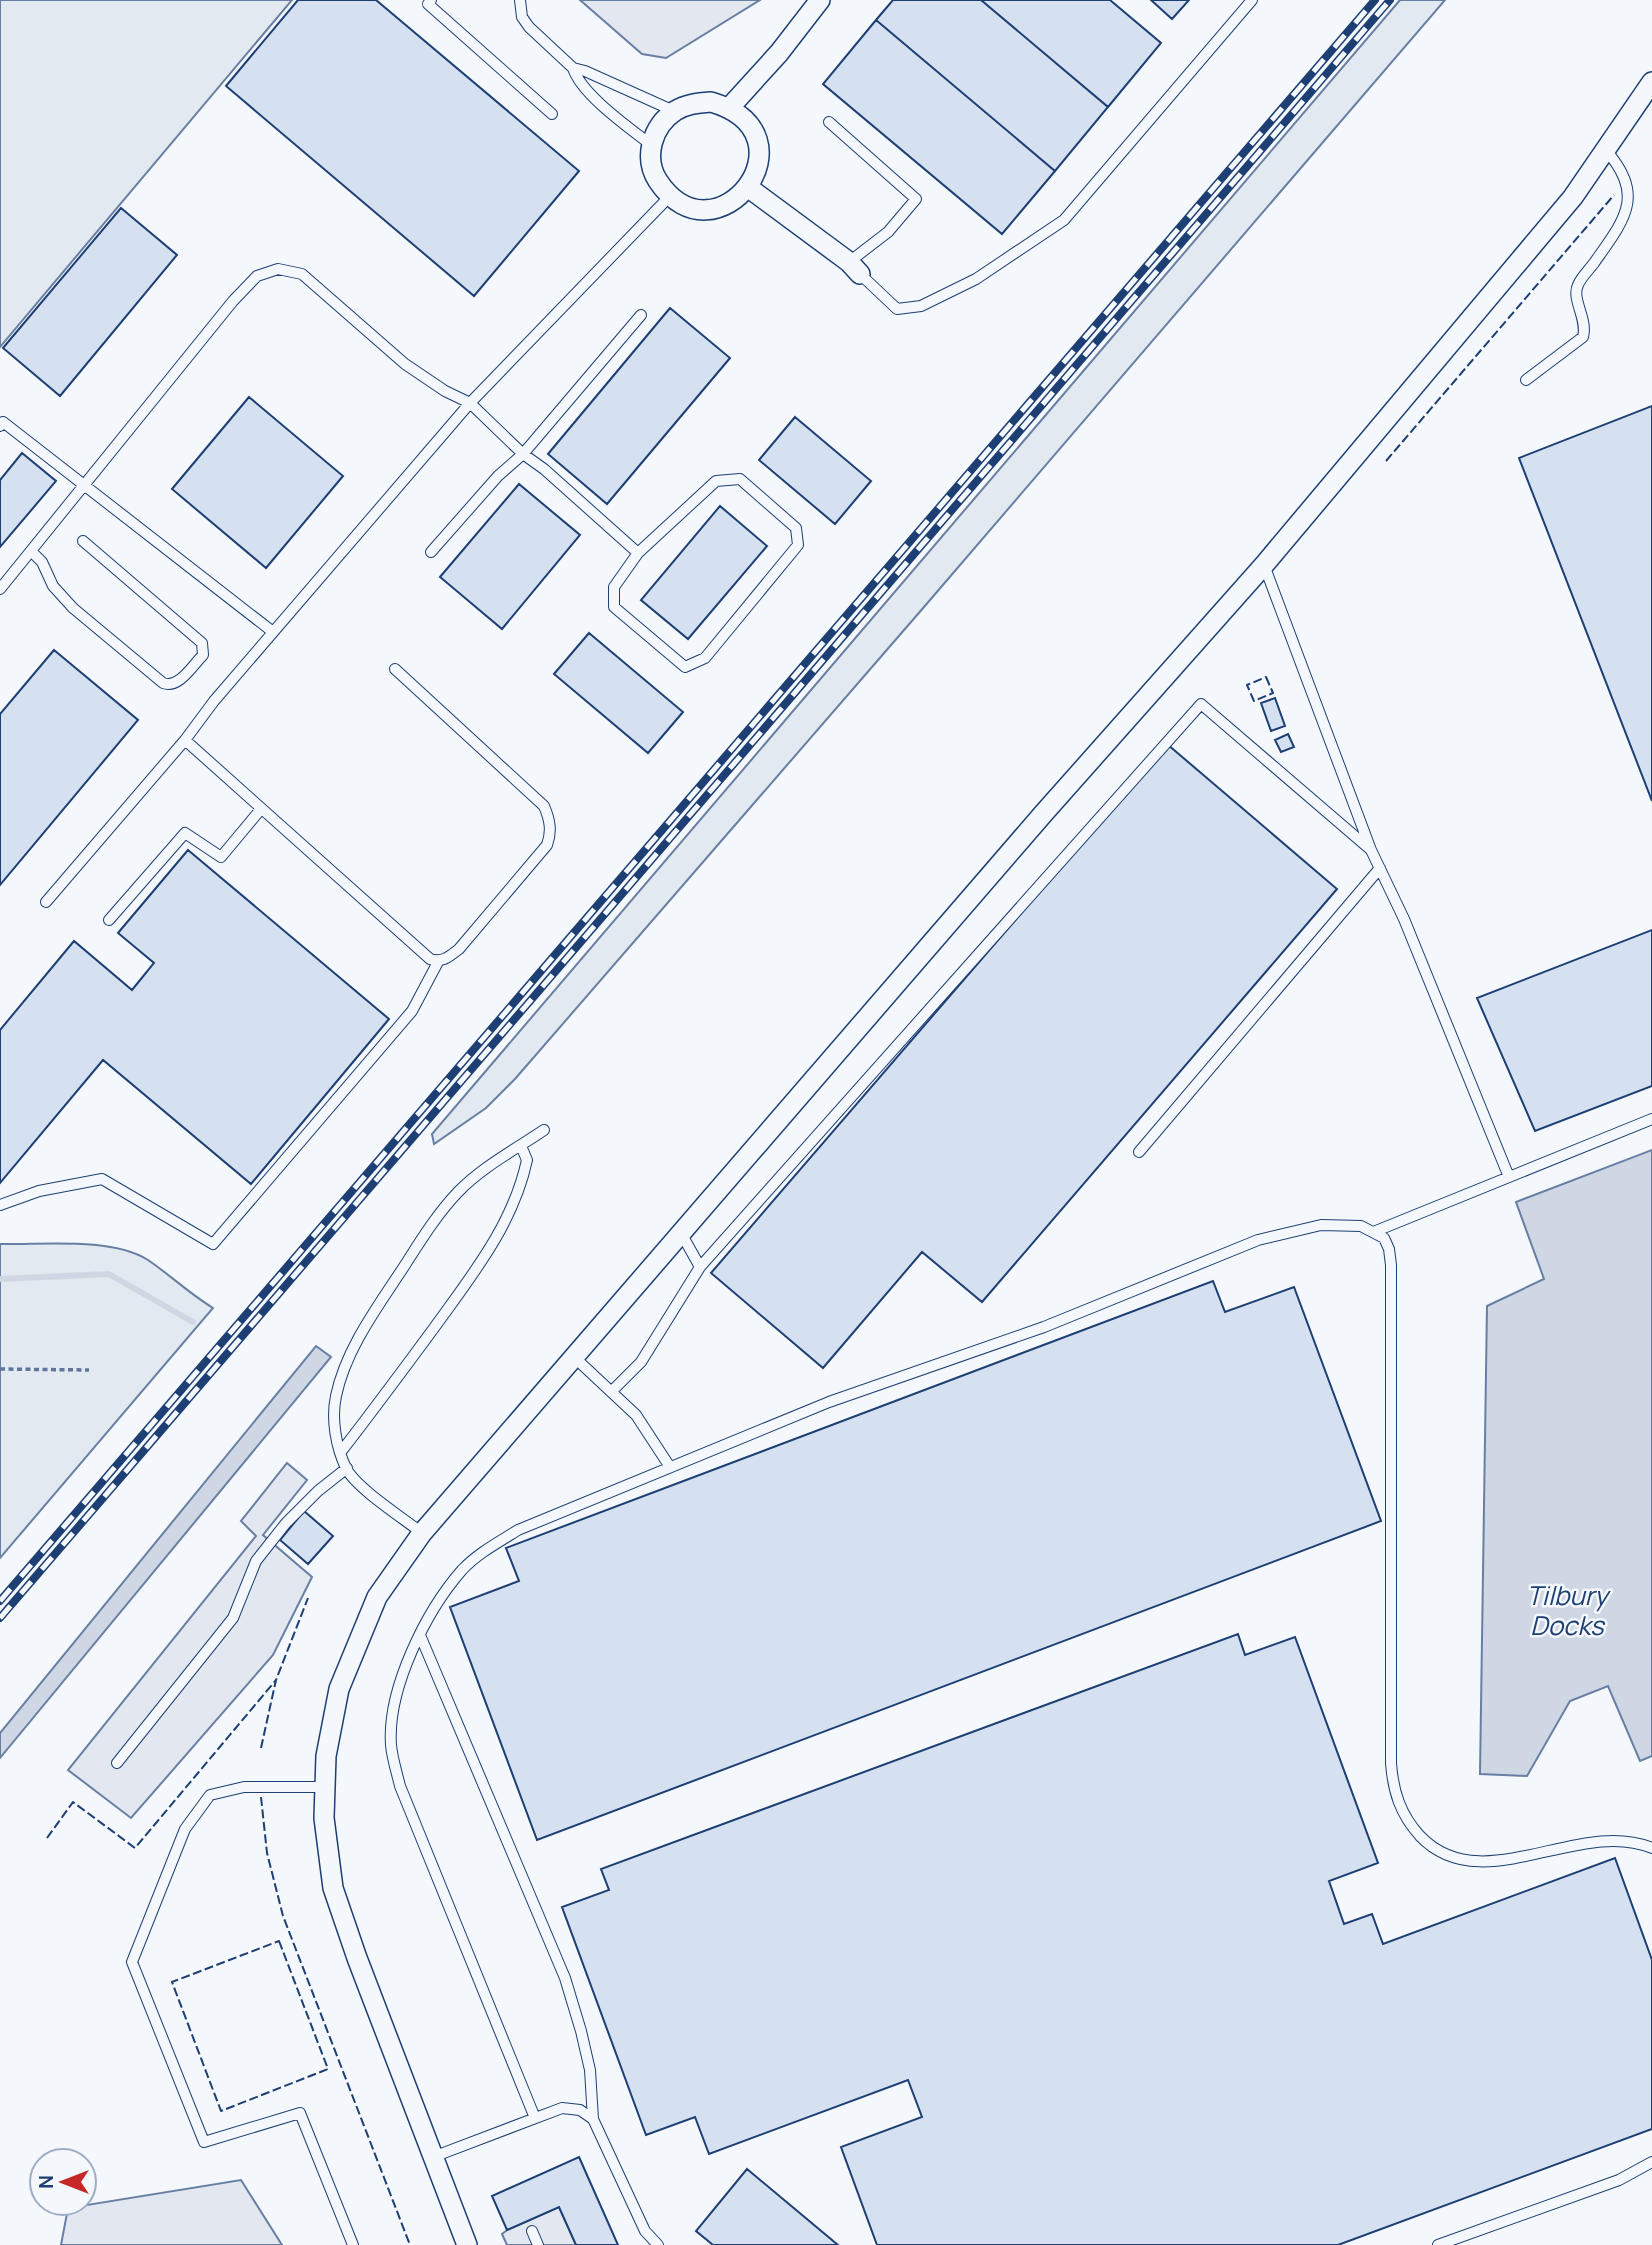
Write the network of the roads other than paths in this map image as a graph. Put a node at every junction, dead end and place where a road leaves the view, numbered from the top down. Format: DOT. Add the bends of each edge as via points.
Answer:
graph roads {
  1 [pos="431,0"];
  2 [pos="520,0"];
  3 [pos="820,0"];
  4 [pos="1252,0"];
  5 [pos="573,68"];
  6 [pos="1652,82"];
  7 [pos="730,107"];
  8 [pos="675,111"];
  9 [pos="552,114"];
  10 [pos="829,122"];
  11 [pos="650,144"];
  12 [pos="1605,149"];
  13 [pos="749,187"];
  14 [pos="670,196"];
  15 [pos="855,268"];
  16 [pos="641,315"];
  17 [pos="1526,380"];
  18 [pos="470,403"];
  19 [pos="1,423"];
  20 [pos="523,454"];
  21 [pos="84,485"];
  22 [pos="83,541"];
  23 [pos="31,551"];
  24 [pos="431,552"];
  25 [pos="638,553"];
  26 [pos="1264,565"];
  27 [pos="0,589"];
  28 [pos="273,632"];
  29 [pos="395,669"];
  30 [pos="185,740"];
  31 [pos="261,808"];
  32 [pos="1371,850"];
  33 [pos="1380,868"];
  34 [pos="46,902"];
  35 [pos="109,920"];
  36 [pos="438,962"];
  37 [pos="1652,1119"];
  38 [pos="544,1130"];
  39 [pos="521,1146"];
  40 [pos="1139,1152"];
  41 [pos="1509,1177"];
  42 [pos="0,1205"];
  43 [pos="1376,1231"];
  44 [pos="681,1233"];
  45 [pos="699,1267"];
  46 [pos="574,1357"];
  47 [pos="611,1392"];
  48 [pos="340,1453"];
  49 [pos="670,1467"];
  50 [pos="347,1468"];
  51 [pos="422,1533"];
  52 [pos="420,1635"];
  53 [pos="117,1763"];
  54 [pos="324,1787"];
  55 [pos="1652,1848"];
  56 [pos="535,2118"];
  57 [pos="593,2119"];
  58 [pos="433,2157"];
  59 [pos="1652,2162"];
  60 [pos="532,2231"];
  61 [pos="353,2245"];
  62 [pos="467,2245"];
  63 [pos="538,2245"];
  64 [pos="658,2245"];
  65 [pos="1438,2245"];
  1 -- 9 [label="lane" via="428,4"];
  2 -- 5 [label="lane" via="529,27"];
  3 -- 7 [label="street"];
  4 -- 15 [label="lane" via="1064,220 976,279 921,306 897,309"];
  5 -- 8 [label="lane"];
  5 -- 11 [label="lane" via="577,80"];
  6 -- 12 [label="street"];
  7 -- 8 [label="street" via="692,103"];
  7 -- 13 [label="street" via="755,135 757,171"];
  8 -- 11 [label="street"];
  10 -- 15 [label="lane" via="916,199"];
  11 -- 14 [label="street" via="655,176"];
  12 -- 17 [label="lane" via="1626,180 1629,198 1608,243 1578,284 1584,337"];
  12 -- 26 [label="street" via="1573,197"];
  13 -- 14 [label="street" via="735,201 718,208 699,209"];
  13 -- 15 [label="street"];
  14 -- 18 [label="lane"];
  16 -- 20 [label="lane"];
  18 -- 20 [label="lane"];
  18 -- 21 [label="lane" via="405,364 302,274 278,269 257,276 233,301"];
  18 -- 28 [label="lane"];
  19 -- 21 [label="lane"];
  20 -- 24 [label="lane"];
  20 -- 25 [label="lane"];
  21 -- 23 [label="lane"];
  21 -- 28 [label="lane"];
  22 -- 23 [label="lane" via="202,643 203,655 176,684 163,682 73,608"];
  23 -- 27 [label="lane"];
  25 -- 25 [label="lane" via="614,587 614,607 685,667 705,658 798,545 796,528 740,479 716,481"];
  26 -- 32 [label="lane"];
  26 -- 44 [label="street"];
  28 -- 30 [label="lane"];
  29 -- 36 [label="lane" via="544,806 549,817 547,845 459,949"];
  30 -- 31 [label="lane"];
  30 -- 34 [label="lane"];
  31 -- 35 [label="lane" via="221,857 185,833"];
  31 -- 36 [label="lane"];
  32 -- 33 [label="lane"];
  32 -- 45 [label="lane" via="1201,704"];
  33 -- 40 [label="lane"];
  33 -- 41 [label="lane"];
  36 -- 42 [label="lane" via="412,1011 213,1244 102,1179 39,1191"];
  37 -- 41 [label="lane"];
  38 -- 39 [label="lane"];
  39 -- 48 [label="lane" via="527,1160 517,1198 491,1249"];
  39 -- 48 [label="lane" via="472,1180 446,1206 377,1307 349,1358 336,1396"];
  41 -- 43 [label="lane"];
  43 -- 49 [label="lane" via="1354,1225 1321,1225 1258,1240 1044,1327 829,1402"];
  43 -- 55 [label="lane" via="1389,1249 1391,1265 1391,1763 1402,1812 1435,1848 1466,1860 1503,1860 1601,1840"];
  44 -- 45 [label="lane"];
  44 -- 46 [label="street"];
  45 -- 47 [label="lane" via="641,1362"];
  46 -- 47 [label="lane"];
  46 -- 51 [label="street"];
  47 -- 49 [label="lane" via="635,1415"];
  48 -- 50 [label="lane"];
  49 -- 52 [label="lane" via="518,1530 486,1550 463,1569 431,1611"];
  50 -- 51 [label="lane"];
  50 -- 53 [label="lane" via="294,1515 256,1561 233,1618"];
  51 -- 54 [label="street" via="377,1597 344,1677 330,1725"];
  52 -- 56 [label="lane" via="393,1706 391,1746 400,1786"];
  52 -- 57 [label="lane" via="565,1978 590,2070"];
  54 -- 58 [label="street" via="333,1888"];
  54 -- 61 [label="lane" via="243,1787 210,1795 185,1829 132,1962 204,2142 300,2113"];
  56 -- 57 [label="lane" via="562,2108 580,2110"];
  56 -- 58 [label="lane"];
  57 -- 64 [label="lane" via="645,2231"];
  58 -- 62 [label="street"];
  59 -- 65 [label="lane" via="1619,2180"];
  60 -- 63 [label="lane"];
}
